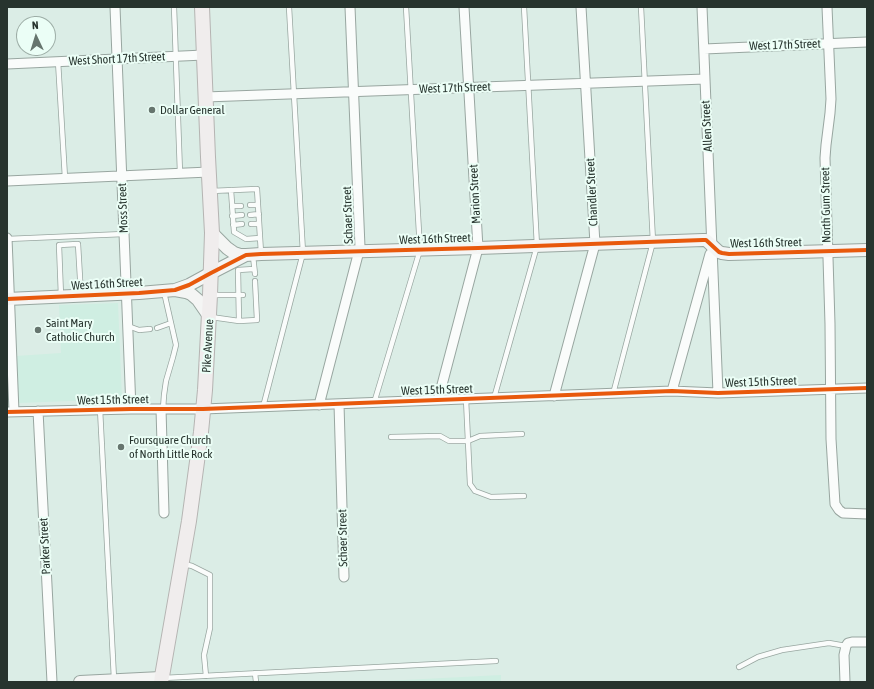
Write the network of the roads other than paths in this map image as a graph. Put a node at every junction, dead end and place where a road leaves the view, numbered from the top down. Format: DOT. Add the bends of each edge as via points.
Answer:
graph roads {
  1 [pos="115,7"];
  2 [pos="174,7"];
  3 [pos="202,7"];
  4 [pos="289,7"];
  5 [pos="350,7"];
  6 [pos="406,7"];
  7 [pos="464,7"];
  8 [pos="524,7"];
  9 [pos="581,7"];
  10 [pos="641,7"];
  11 [pos="702,7"];
  12 [pos="826,7"];
  13 [pos="867,42"];
  14 [pos="828,43"];
  15 [pos="704,49"];
  16 [pos="204,55"];
  17 [pos="176,56"];
  18 [pos="117,59"];
  19 [pos="58,61"];
  20 [pos="7,64"];
  21 [pos="705,79"];
  22 [pos="645,81"];
  23 [pos="585,83"];
  24 [pos="528,85"];
  25 [pos="469,87"];
  26 [pos="411,90"];
  27 [pos="354,91"];
  28 [pos="294,94"];
  29 [pos="205,97"];
  30 [pos="209,172"];
  31 [pos="180,173"];
  32 [pos="122,176"];
  33 [pos="65,178"];
  34 [pos="7,181"];
  35 [pos="231,190"];
  36 [pos="210,192"];
  37 [pos="250,205"];
  38 [pos="258,205"];
  39 [pos="232,206"];
  40 [pos="240,206"];
  41 [pos="259,214"];
  42 [pos="250,215"];
  43 [pos="232,216"];
  44 [pos="242,216"];
  45 [pos="242,224"];
  46 [pos="251,224"];
  47 [pos="260,224"];
  48 [pos="233,225"];
  49 [pos="212,233"];
  50 [pos="124,234"];
  51 [pos="260,238"];
  52 [pos="7,239"];
  53 [pos="653,242"];
  54 [pos="594,244"];
  55 [pos="712,245"];
  56 [pos="537,246"];
  57 [pos="478,248"];
  58 [pos="420,250"];
  59 [pos="867,250"];
  60 [pos="359,251"];
  61 [pos="828,251"];
  62 [pos="303,253"];
  63 [pos="253,255"];
  64 [pos="211,273"];
  65 [pos="253,283"];
  66 [pos="169,290"];
  67 [pos="127,293"];
  68 [pos="81,295"];
  69 [pos="210,295"];
  70 [pos="241,295"];
  71 [pos="61,296"];
  72 [pos="8,299"];
  73 [pos="251,305"];
  74 [pos="257,305"];
  75 [pos="209,316"];
  76 [pos="239,321"];
  77 [pos="171,323"];
  78 [pos="128,326"];
  79 [pos="157,328"];
  80 [pos="150,329"];
  81 [pos="9,357"];
  82 [pos="867,388"];
  83 [pos="830,390"];
  84 [pos="672,391"];
  85 [pos="718,393"];
  86 [pos="613,394"];
  87 [pos="554,396"];
  88 [pos="494,398"];
  89 [pos="466,399"];
  90 [pos="438,400"];
  91 [pos="374,402"];
  92 [pos="339,404"];
  93 [pos="319,405"];
  94 [pos="263,407"];
  95 [pos="132,409"];
  96 [pos="162,409"];
  97 [pos="203,409"];
  98 [pos="100,410"];
  99 [pos="38,411"];
  100 [pos="10,412"];
  101 [pos="522,434"];
  102 [pos="391,437"];
  103 [pos="468,440"];
  104 [pos="524,496"];
  105 [pos="164,513"];
  106 [pos="867,514"];
  107 [pos="182,563"];
  108 [pos="344,577"];
  109 [pos="867,642"];
  110 [pos="845,651"];
  111 [pos="496,661"];
  112 [pos="739,667"];
  113 [pos="255,674"];
  114 [pos="206,676"];
  115 [pos="193,679"];
  116 [pos="161,680"];
  117 [pos="114,681"];
  118 [pos="52,682"];
  119 [pos="80,682"];
  120 [pos="256,682"];
  121 [pos="845,682"];
  1 -- 18 [label="street, Moss Street"];
  2 -- 17 [label="lane"];
  3 -- 16 [label="main road, Pike Avenue"];
  4 -- 28 [label="lane"];
  5 -- 27 [label="street, Schaer Street"];
  6 -- 26 [label="lane"];
  7 -- 25 [label="street, Marion Street"];
  8 -- 24 [label="lane"];
  9 -- 23 [label="street, Chandler Street"];
  10 -- 22 [label="lane"];
  11 -- 15 [label="street, Allen Street"];
  12 -- 14 [label="street, North Gum Street"];
  13 -- 14 [label="street, West 17th Street"];
  14 -- 15 [label="street, West 17th Street"];
  14 -- 61 [label="street, North Gum Street" via="831,100 825,158"];
  15 -- 21 [label="street, Allen Street"];
  16 -- 17 [label="street, West Short 17th Street"];
  16 -- 29 [label="main road, Pike Avenue"];
  17 -- 18 [label="street, West Short 17th Street"];
  17 -- 31 [label="lane"];
  18 -- 19 [label="street, West Short 17th Street"];
  18 -- 32 [label="street, Moss Street"];
  19 -- 20 [label="street, West Short 17th Street"];
  19 -- 33 [label="lane"];
  21 -- 22 [label="street, West 17th Street"];
  21 -- 55 [label="street, Allen Street"];
  22 -- 23 [label="street, West 17th Street"];
  22 -- 53 [label="lane"];
  23 -- 24 [label="street, West 17th Street"];
  23 -- 54 [label="street, Chandler Street"];
  24 -- 25 [label="street, West 17th Street"];
  24 -- 56 [label="lane"];
  25 -- 26 [label="street, West 17th Street"];
  25 -- 57 [label="street, Marion Street"];
  26 -- 27 [label="street, West 17th Street"];
  26 -- 58 [label="lane"];
  27 -- 28 [label="street, West 17th Street"];
  27 -- 60 [label="street, Schaer Street"];
  28 -- 29 [label="street, West 17th Street"];
  28 -- 62 [label="lane"];
  29 -- 30 [label="main road, Pike Avenue"];
  30 -- 31 [label="street"];
  30 -- 36 [label="main road, Pike Avenue"];
  31 -- 32 [label="street"];
  32 -- 33 [label="street"];
  32 -- 50 [label="street, Moss Street"];
  33 -- 34 [label="street"];
  35 -- 36 [label="lane"];
  35 -- 38 [label="lane" via="257,188"];
  35 -- 39 [label="lane"];
  36 -- 49 [label="main road, Pike Avenue"];
  37 -- 38 [label="lane"];
  38 -- 41 [label="lane"];
  39 -- 40 [label="lane"];
  39 -- 43 [label="lane"];
  41 -- 42 [label="lane"];
  41 -- 47 [label="lane"];
  43 -- 44 [label="lane"];
  43 -- 48 [label="lane"];
  45 -- 48 [label="lane"];
  46 -- 47 [label="lane"];
  47 -- 51 [label="lane"];
  48 -- 51 [label="lane" via="234,232 246,239"];
  49 -- 63 [label="street" via="234,253"];
  49 -- 64 [label="main road, Pike Avenue"];
  50 -- 52 [label="lane"];
  50 -- 67 [label="street, Moss Street"];
  51 -- 63 [label="lane"];
  52 -- 72 [label="street"];
  53 -- 54 [label="street, West 16th Street"];
  53 -- 55 [label="street, West 16th Street" via="706,240"];
  53 -- 86 [label="lane"];
  54 -- 56 [label="street, West 16th Street"];
  54 -- 87 [label="street, Chandler Street"];
  55 -- 61 [label="street, West 16th Street" via="722,253 729,254"];
  55 -- 84 [label="street, Allen Street"];
  55 -- 85 [label="street, Allen Street"];
  56 -- 57 [label="street, West 16th Street"];
  56 -- 88 [label="lane"];
  57 -- 58 [label="street, West 16th Street"];
  57 -- 90 [label="street, Marion Street"];
  58 -- 60 [label="street, West 16th Street"];
  58 -- 91 [label="lane"];
  59 -- 61 [label="street, West 16th Street"];
  60 -- 62 [label="street, West 16th Street"];
  60 -- 93 [label="street, Schaer Street"];
  61 -- 83 [label="street, North Gum Street"];
  62 -- 63 [label="street, West 16th Street"];
  62 -- 94 [label="lane"];
  63 -- 64 [label="street, West 16th Street"];
  63 -- 70 [label="lane" via="254,272 238,270"];
  64 -- 66 [label="street, West 16th Street" via="189,285"];
  64 -- 69 [label="main road, Pike Avenue"];
  65 -- 74 [label="lane"];
  66 -- 67 [label="street, West 16th Street"];
  66 -- 75 [label="street" via="191,294"];
  66 -- 77 [label="lane"];
  67 -- 68 [label="street, West 16th Street"];
  67 -- 78 [label="street, Moss Street"];
  68 -- 71 [label="street, West 16th Street"];
  68 -- 71 [label="lane" via="78,244 59,245"];
  69 -- 70 [label="lane"];
  69 -- 75 [label="main road, Pike Avenue"];
  70 -- 76 [label="lane"];
  71 -- 72 [label="street, West 16th Street"];
  72 -- 81 [label="street"];
  73 -- 74 [label="lane"];
  74 -- 76 [label="lane" via="257,320"];
  75 -- 76 [label="lane"];
  75 -- 97 [label="main road, Pike Avenue"];
  77 -- 79 [label="lane"];
  77 -- 96 [label="lane" via="176,345 166,381"];
  78 -- 80 [label="lane" via="139,330"];
  78 -- 95 [label="street, Moss Street"];
  81 -- 100 [label="street"];
  82 -- 83 [label="street, West 15th Street"];
  83 -- 85 [label="street, West 15th Street"];
  83 -- 106 [label="street, North Gum Street" via="835,504 845,513"];
  84 -- 85 [label="street, West 15th Street"];
  84 -- 86 [label="street, West 15th Street"];
  86 -- 87 [label="street, West 15th Street"];
  87 -- 88 [label="street, West 15th Street"];
  88 -- 89 [label="street, West 15th Street"];
  89 -- 90 [label="street, West 15th Street"];
  89 -- 103 [label="lane"];
  90 -- 91 [label="street, West 15th Street"];
  91 -- 92 [label="street, West 15th Street"];
  92 -- 93 [label="street, West 15th Street"];
  92 -- 108 [label="street, Schaer Street"];
  93 -- 94 [label="street, West 15th Street"];
  94 -- 97 [label="street, West 15th Street"];
  95 -- 96 [label="street, West 15th Street"];
  95 -- 98 [label="street, West 15th Street"];
  96 -- 97 [label="street, West 15th Street"];
  96 -- 105 [label="street"];
  97 -- 107 [label="main road, Pike Avenue"];
  98 -- 99 [label="street, West 15th Street"];
  98 -- 117 [label="lane"];
  99 -- 100 [label="street, West 15th Street"];
  99 -- 118 [label="street, Parker Street"];
  101 -- 103 [label="lane" via="480,436"];
  102 -- 103 [label="lane" via="440,436 450,441"];
  103 -- 104 [label="lane" via="470,484 475,491 491,497"];
  107 -- 114 [label="lane" via="210,575 210,628 204,655"];
  107 -- 116 [label="main road, Pike Avenue"];
  109 -- 110 [label="street" via="848,643"];
  110 -- 112 [label="lane" via="829,643 782,650 758,657"];
  110 -- 121 [label="street"];
  111 -- 113 [label="lane"];
  113 -- 114 [label="lane"];
  113 -- 120 [label="lane"];
  114 -- 115 [label="lane"];
  115 -- 116 [label="lane"];
  116 -- 117 [label="street"];
  117 -- 119 [label="street"];
}
